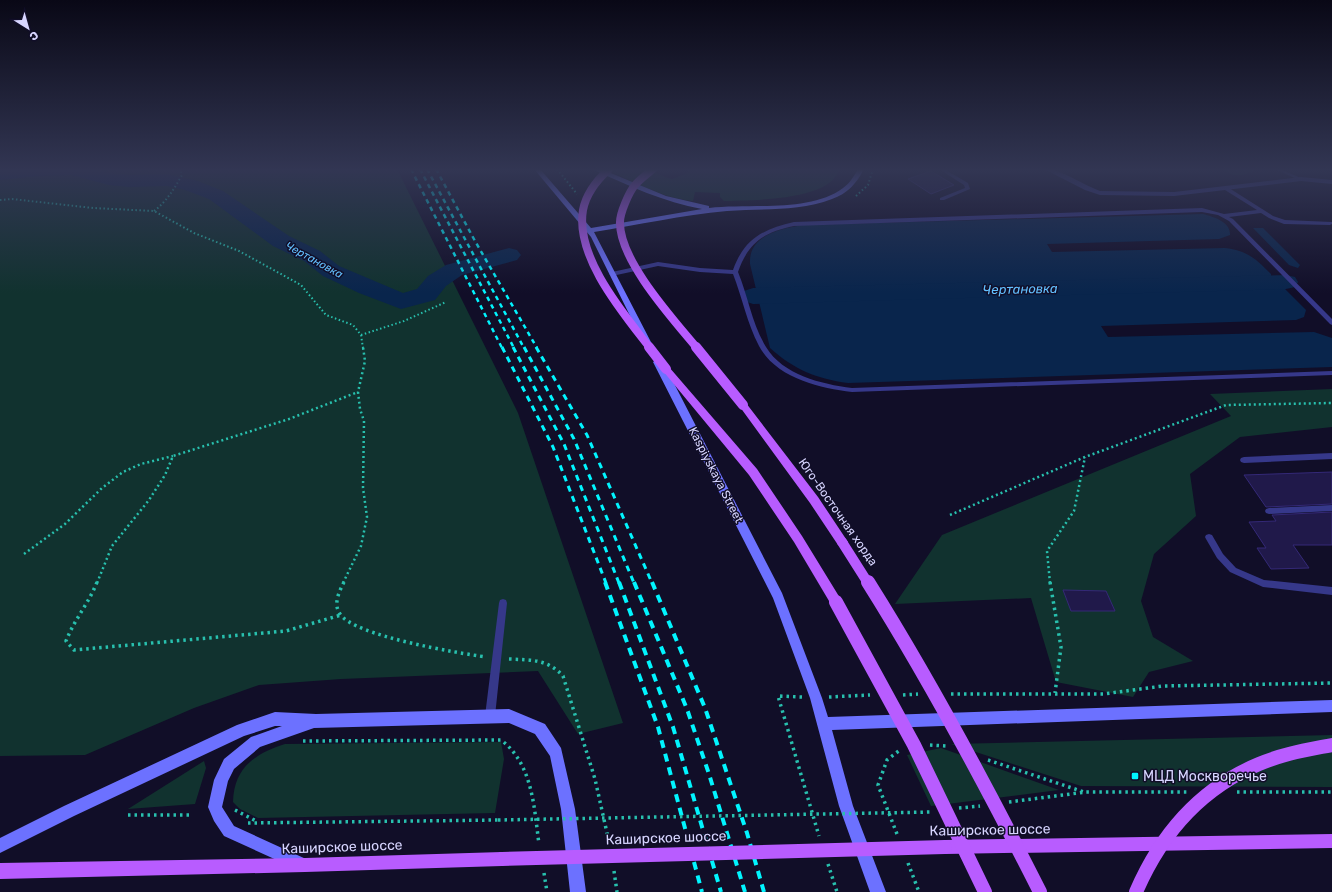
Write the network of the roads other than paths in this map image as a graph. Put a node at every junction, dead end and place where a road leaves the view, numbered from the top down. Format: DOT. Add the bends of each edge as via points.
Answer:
graph roads {
  1 [pos="573,211"];
  2 [pos="583,211"];
  3 [pos="623,211"];
  4 [pos="710,211"];
  5 [pos="1184,211"];
  6 [pos="1205,211"];
  7 [pos="1262,211"];
  8 [pos="1223,216"];
  9 [pos="1330,223"];
  10 [pos="590,230"];
  11 [pos="735,272"];
  12 [pos="612,274"];
  13 [pos="1332,323"];
  14 [pos="1332,373"];
  15 [pos="1332,456"];
  16 [pos="1244,460"];
  17 [pos="1332,508"];
  18 [pos="1269,511"];
  19 [pos="1209,537"];
  20 [pos="1332,591"];
  21 [pos="502,603"];
  22 [pos="1332,706"];
  23 [pos="490,716"];
  24 [pos="316,721"];
  25 [pos="822,724"];
  26 [pos="1332,745"];
  27 [pos="1332,841"];
  28 [pos="0,846"];
  29 [pos="305,865"];
  30 [pos="0,871"];
  31 [pos="578,892"];
  32 [pos="878,892"];
  33 [pos="985,892"];
  34 [pos="1040,892"];
  35 [pos="1136,892"];
  1 -- 10 [label="main road, Kaspiyskaya Street"];
  2 -- 33 [label="main road, bridge" via="583,235 597,271 617,304 666,369 753,472 798,539 864,652 928,774"];
  3 -- 34 [label="main road, Юго-Восточная хорда, bridge" via="621,235 631,260 668,313 780,455 880,600 934,694"];
  4 -- 10 [label="main road"];
  5 -- 11 [label="lane" via="794,224 766,231 755,239 739,260"];
  6 -- 8 [label="lane"];
  7 -- 8 [label="lane"];
  7 -- 9 [label="lane" via="1284,222"];
  8 -- 13 [label="lane" via="1230,220"];
  10 -- 12 [label="main road, Kaspiyskaya Street"];
  11 -- 12 [label="lane" via="658,264"];
  11 -- 14 [label="lane" via="764,349 789,371 834,389"];
  12 -- 25 [label="main road, Kaspiyskaya Street" via="778,597 816,698"];
  15 -- 16 [label="lane"];
  17 -- 18 [label="lane"];
  19 -- 20 [label="lane" via="1220,556 1233,570 1263,583"];
  21 -- 23 [label="lane"];
  22 -- 25 [label="main road"];
  23 -- 24 [label="main road"];
  23 -- 31 [label="main road" via="509,716 540,729 556,753 568,809"];
  24 -- 28 [label="main road" via="275,719 242,730"];
  24 -- 29 [label="main road" via="256,742 229,764 221,780 215,807 229,831"];
  25 -- 32 [label="main road, Kaspiyskaya Street" via="846,806"];
  26 -- 35 [label="main road, bridge" via="1300,751 1259,764 1227,780 1198,801 1172,828 1152,858"];
  27 -- 29 [label="main road, Каширское шоссе, bridge" via="945,847"];
  29 -- 30 [label="main road, Каширское шоссе"];
}
